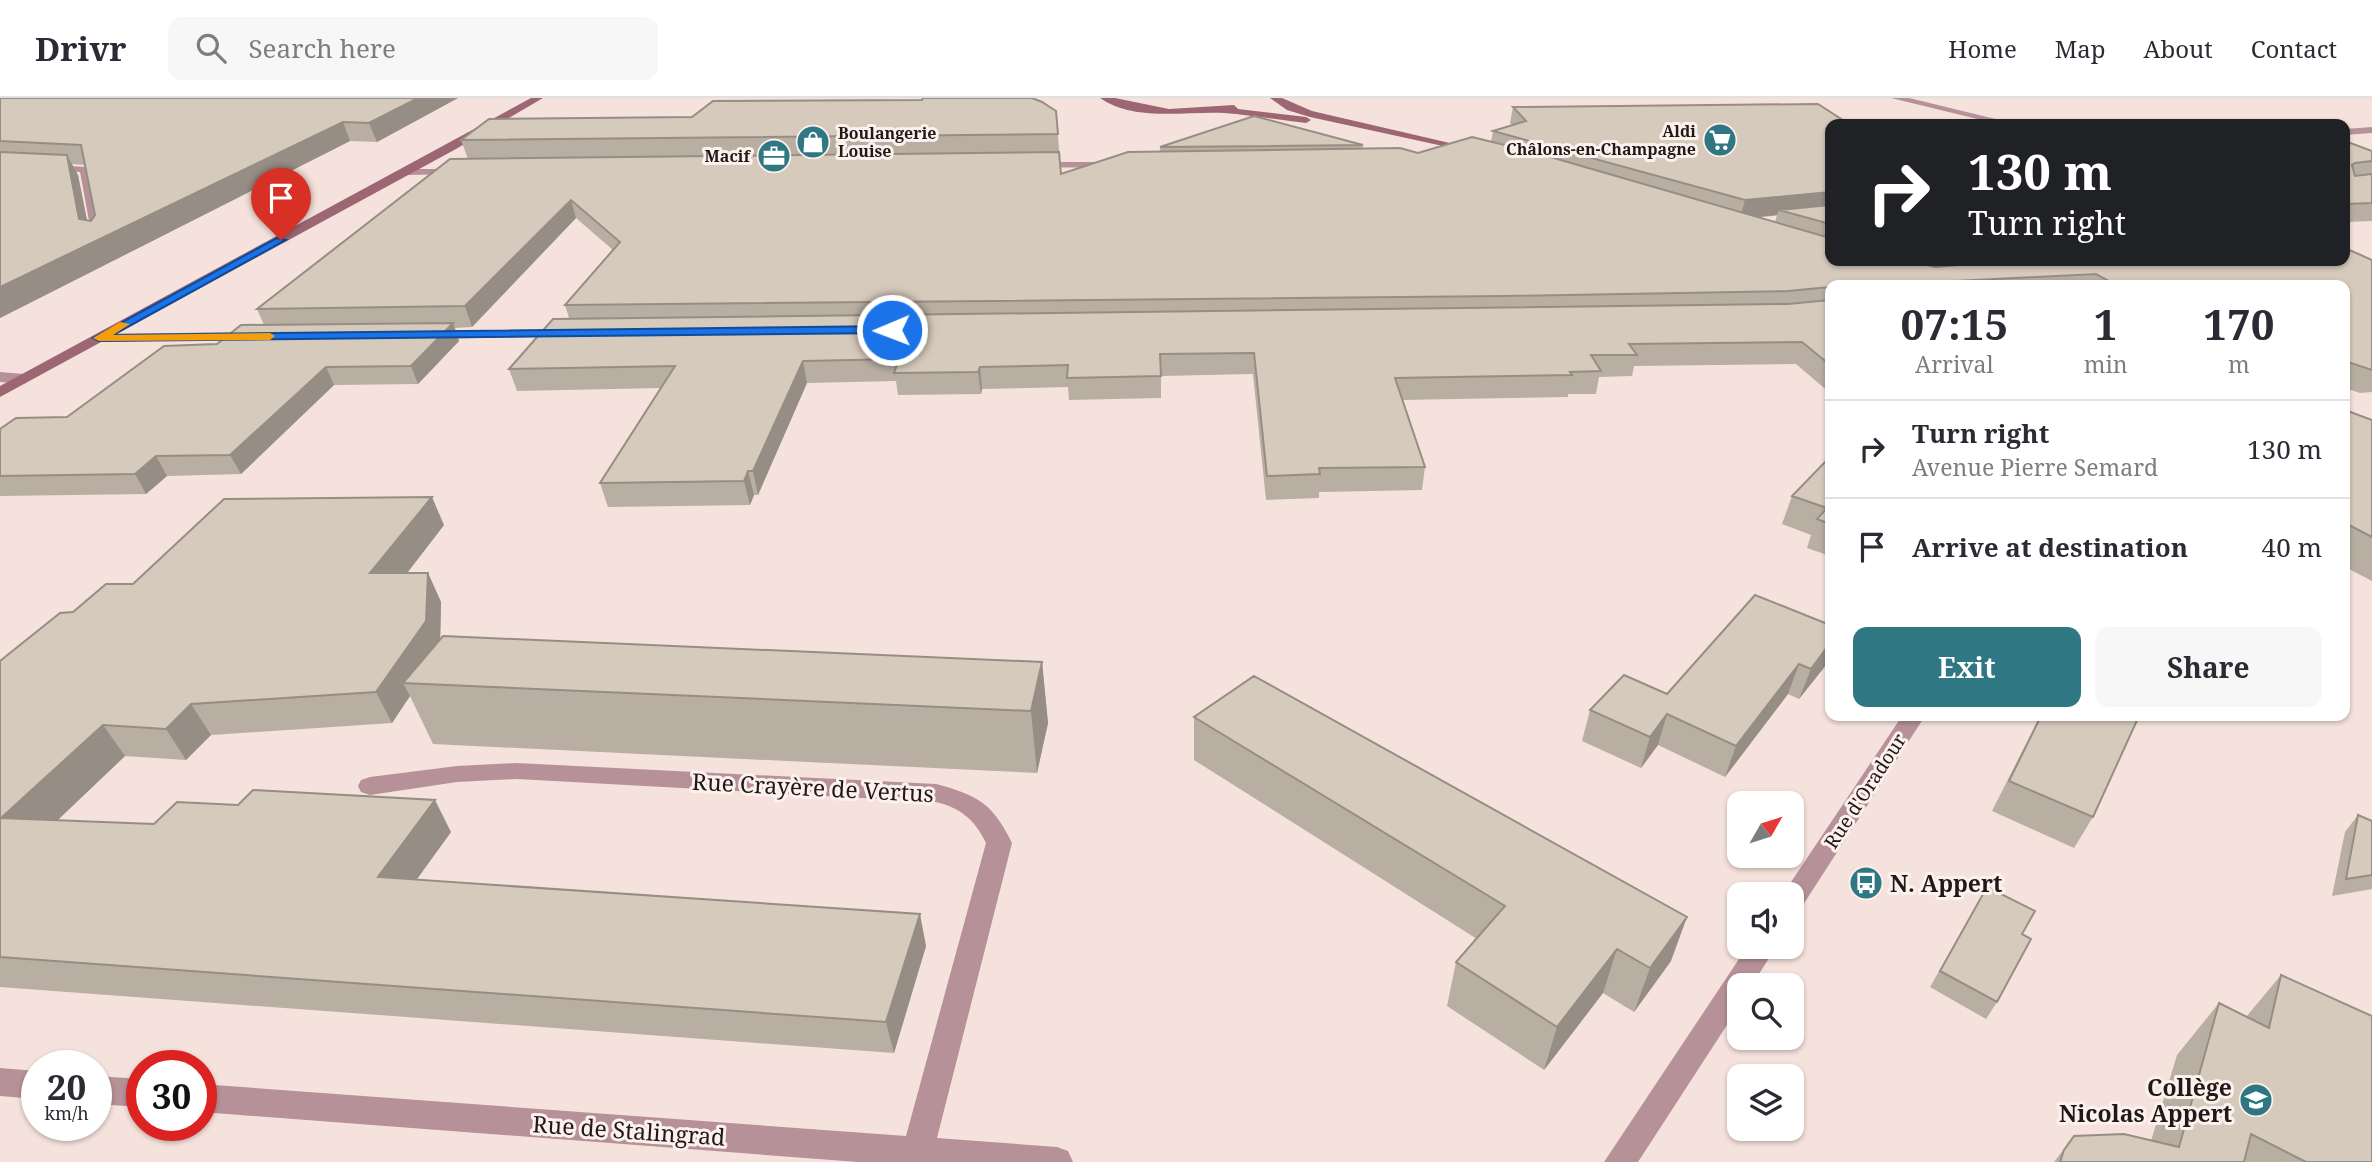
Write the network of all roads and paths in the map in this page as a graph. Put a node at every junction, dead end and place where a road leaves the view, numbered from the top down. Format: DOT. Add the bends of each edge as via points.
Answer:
graph roads {
  1 [pos="538,98"];
  2 [pos="545,98"];
  3 [pos="1105,98"];
  4 [pos="1269,98"];
  5 [pos="1275,98"];
  6 [pos="1896,98"];
  7 [pos="1221,110"];
  8 [pos="1989,119"];
  9 [pos="2372,131"];
  10 [pos="1392,132"];
  11 [pos="2350,132"];
  12 [pos="1489,153"];
  13 [pos="1134,164"];
  14 [pos="0,166"];
  15 [pos="1016,166"];
  16 [pos="469,172"];
  17 [pos="405,173"];
  18 [pos="98,237"];
  19 [pos="586,333"];
  20 [pos="418,335"];
  21 [pos="264,336"];
  22 [pos="99,338"];
  23 [pos="0,377"];
  24 [pos="24,379"];
  25 [pos="0,392"];
  26 [pos="1911,721"];
  27 [pos="370,786"];
  28 [pos="1804,883"];
  29 [pos="1754,959"];
  30 [pos="0,1082"];
  31 [pos="21,1084"];
  32 [pos="217,1099"];
  33 [pos="918,1152"];
  34 [pos="1057,1162"];
  35 [pos="1620,1162"];
  1 -- 2 [label="street"];
  1 -- 17 [label="main road"];
  3 -- 7 [label="main road" via="1147,109"];
  4 -- 7 [label="main road"];
  5 -- 10 [label="main road" via="1310,114"];
  6 -- 8 [label="street"];
  7 -- 10 [label="main road"];
  9 -- 11 [label="street"];
  10 -- 12 [label="main road"];
  13 -- 15 [label="street"];
  14 -- 18 [label="street" via="85,169"];
  16 -- 17 [label="street"];
  17 -- 22 [label="main road"];
  19 -- 20 [label="street"];
  21 -- 22 [label="street"];
  22 -- 24 [label="main road"];
  23 -- 24 [label="street"];
  24 -- 25 [label="main road"];
  26 -- 28 [label="street, Rue d'Oradour"];
  27 -- 33 [label="street, Rue Crayère de Vertus" via="517,771 936,793 963,799 989,818 999,843"];
  29 -- 35 [label="street"];
  30 -- 31 [label="street"];
  32 -- 33 [label="street, Rue de Stalingrad"];
  33 -- 34 [label="street, Rue de Stalingrad"];
}
